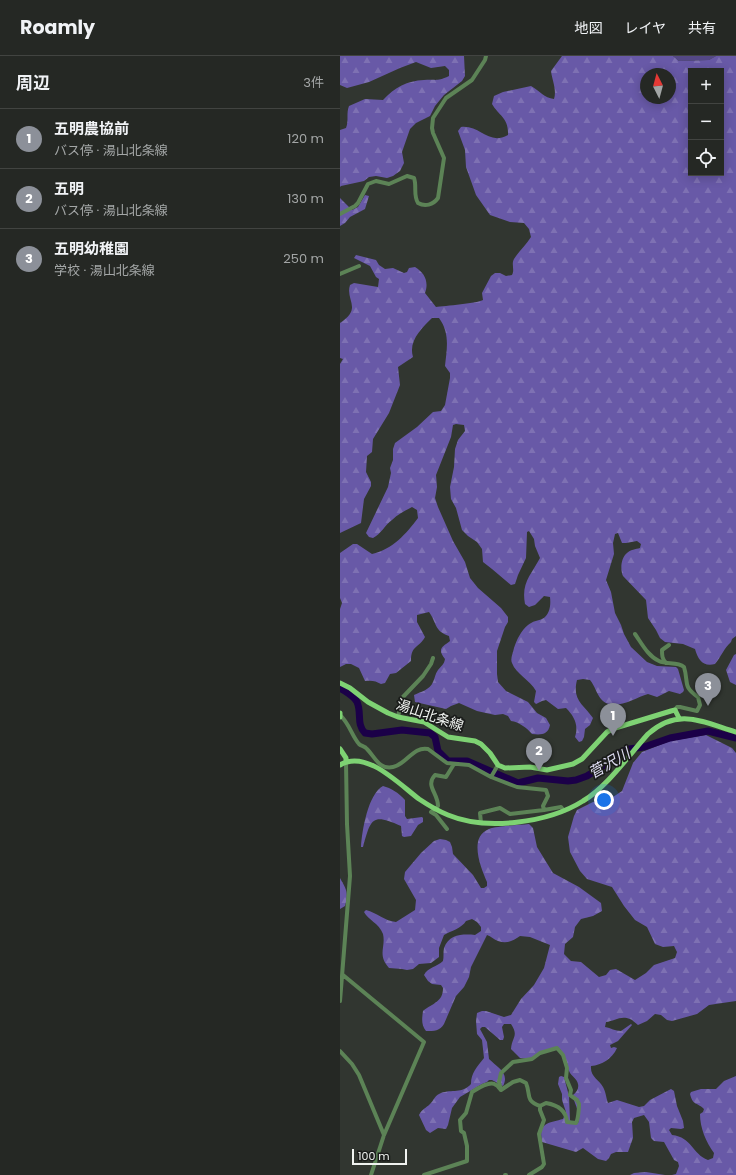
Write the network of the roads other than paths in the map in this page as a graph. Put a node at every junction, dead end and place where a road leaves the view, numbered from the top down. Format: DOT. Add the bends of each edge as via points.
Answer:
graph roads {
  1 [pos="486,56"];
  2 [pos="340,214"];
  3 [pos="359,266"];
  4 [pos="340,274"];
  5 [pos="635,634"];
  6 [pos="669,645"];
  7 [pos="434,658"];
  8 [pos="667,663"];
  9 [pos="340,683"];
  10 [pos="675,710"];
  11 [pos="340,715"];
  12 [pos="398,717"];
  13 [pos="678,718"];
  14 [pos="736,732"];
  15 [pos="340,750"];
  16 [pos="346,762"];
  17 [pos="340,764"];
  18 [pos="454,764"];
  19 [pos="497,767"];
  20 [pos="492,776"];
  21 [pos="435,809"];
  22 [pos="544,810"];
  23 [pos="564,811"];
  24 [pos="481,823"];
  25 [pos="447,829"];
  26 [pos="341,976"];
  27 [pos="340,1001"];
  28 [pos="340,1051"];
  29 [pos="501,1090"];
  30 [pos="540,1106"];
  31 [pos="384,1135"];
  32 [pos="372,1175"];
  33 [pos="424,1175"];
  34 [pos="529,1175"];
  1 -- 2 [label="street" via="472,80 446,98 433,118 433,133 444,158 436,201 423,205 418,202 414,178 407,176 389,184 376,181 368,184 355,206"];
  3 -- 4 [label="street"];
  5 -- 8 [label="street" via="651,656 659,662"];
  6 -- 8 [label="street" via="662,650"];
  7 -- 12 [label="street" via="423,676 402,698"];
  8 -- 10 [label="street" via="684,667 691,694 698,698 700,705 697,711 680,707"];
  9 -- 12 [label="main road, 湯山北条線" via="368,702"];
  10 -- 13 [label="main road"];
  10 -- 19 [label="main road" via="612,729 582,759 573,764 547,770"];
  11 -- 18 [label="street" via="360,744 383,766 396,766 425,748 443,761"];
  12 -- 19 [label="main road, 湯山北条線" via="424,722 448,737 481,744 490,753"];
  13 -- 14 [label="main road" via="693,719"];
  13 -- 23 [label="main road" via="656,726 601,787"];
  15 -- 16 [label="main road"];
  16 -- 17 [label="main road"];
  16 -- 21 [label="main road" via="362,761 373,765"];
  16 -- 26 [label="street" via="350,876"];
  18 -- 20 [label="street" via="469,765"];
  18 -- 21 [label="street" via="446,777 435,775 432,780 431,787 438,801"];
  19 -- 20 [label="street"];
  20 -- 22 [label="street" via="517,787 546,790 548,796 543,806"];
  21 -- 24 [label="main road" via="454,818"];
  21 -- 25 [label="street" via="431,812"];
  22 -- 23 [label="street" via="561,807"];
  22 -- 24 [label="street" via="510,814 497,809 480,813"];
  23 -- 24 [label="main road" via="524,821"];
  26 -- 27 [label="street"];
  26 -- 31 [label="street" via="424,1042"];
  28 -- 31 [label="street" via="359,1075"];
  29 -- 30 [label="street" via="513,1082 523,1081 531,1102"];
  29 -- 30 [label="street" via="501,1073 513,1062 532,1059 540,1053 557,1048 564,1055 570,1095 579,1102 577,1122 567,1122 566,1114 557,1106 546,1103"];
  29 -- 33 [label="street" via="496,1084 490,1083 472,1092 466,1113 460,1120 467,1146 467,1161"];
  30 -- 34 [label="street" via="544,1120 539,1134 544,1164"];
  31 -- 32 [label="street"];
}
